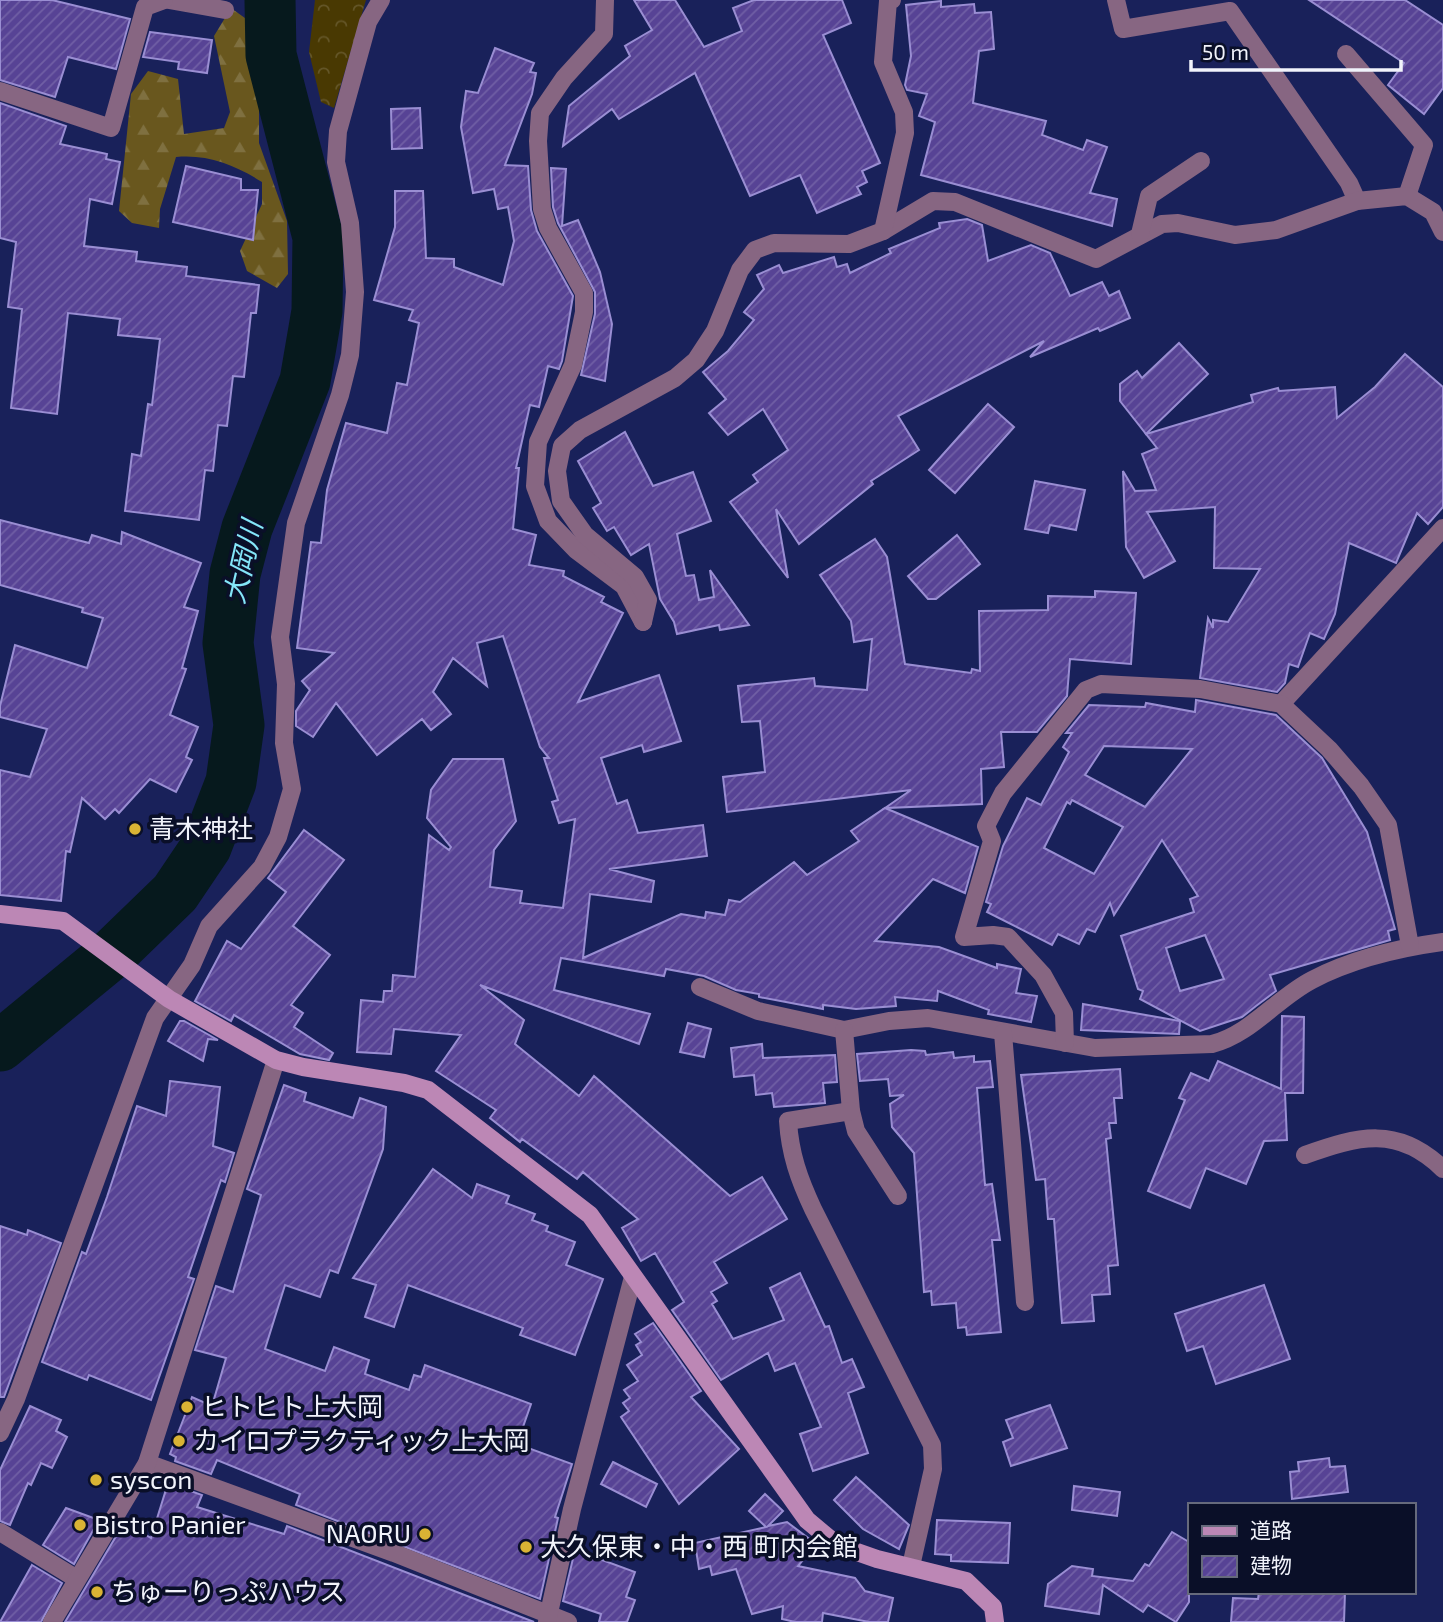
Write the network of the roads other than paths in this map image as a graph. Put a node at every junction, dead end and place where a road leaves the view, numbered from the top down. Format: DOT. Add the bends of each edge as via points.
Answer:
graph roads {
  1 [pos="166,0"];
  2 [pos="381,0"];
  3 [pos="605,0"];
  4 [pos="892,0"];
  5 [pos="1116,0"];
  6 [pos="225,10"];
  7 [pos="1346,54"];
  8 [pos="0,91"];
  9 [pos="1201,161"];
  10 [pos="1406,197"];
  11 [pos="1357,201"];
  12 [pos="883,230"];
  13 [pos="1443,232"];
  14 [pos="1140,234"];
  15 [pos="1443,528"];
  16 [pos="1281,704"];
  17 [pos="0,914"];
  18 [pos="1443,942"];
  19 [pos="1410,946"];
  20 [pos="700,987"];
  21 [pos="169,999"];
  22 [pos="844,1030"];
  23 [pos="1003,1033"];
  24 [pos="1065,1042"];
  25 [pos="276,1060"];
  26 [pos="851,1111"];
  27 [pos="1305,1155"];
  28 [pos="1443,1169"];
  29 [pos="898,1196"];
  30 [pos="633,1277"];
  31 [pos="1025,1303"];
  32 [pos="0,1433"];
  33 [pos="147,1463"];
  34 [pos="0,1532"];
  35 [pos="911,1566"];
  36 [pos="77,1579"];
  37 [pos="548,1619"];
  38 [pos="52,1622"];
  39 [pos="568,1622"];
  40 [pos="995,1622"];
  1 -- 6 [label="street"];
  1 -- 8 [label="street" via="145,7 111,128"];
  2 -- 21 [label="street" via="368,22 338,131 336,162 351,223 355,292 350,355 296,523 280,637 286,684 284,743 292,789 278,837 262,867 209,926 192,965"];
  3 -- 12 [label="street" via="604,34 540,113 542,209 584,293 584,302 573,365 538,442 535,486 548,521 576,550 624,586 643,622 648,600 635,577 586,536 561,501 557,471 562,446 580,430 675,378 696,360 715,331 740,270 755,250 774,243 849,244"];
  4 -- 12 [label="street" via="888,1 883,62 904,112 905,134"];
  5 -- 11 [label="street" via="1123,29 1230,11"];
  7 -- 10 [label="street" via="1424,145"];
  9 -- 14 [label="street" via="1149,196"];
  10 -- 11 [label="street"];
  10 -- 13 [label="street" via="1433,212"];
  11 -- 14 [label="street" via="1276,230 1235,235 1178,223"];
  12 -- 14 [label="street" via="933,201 955,202 1096,260"];
  15 -- 16 [label="street"];
  16 -- 19 [label="street" via="1362,786 1388,825"];
  16 -- 24 [label="street" via="1200,689 1101,684 1086,690 1003,793 986,826 992,841 964,937 1008,937 1043,975 1064,1013"];
  17 -- 21 [label="street" via="63,921"];
  18 -- 19 [label="street"];
  19 -- 24 [label="street" via="1311,980 1230,1039 1212,1044 1095,1048"];
  20 -- 22 [label="street" via="758,1012"];
  21 -- 25 [label="street"];
  21 -- 32 [label="street" via="155,1018"];
  22 -- 23 [label="street" via="928,1018"];
  22 -- 26 [label="street"];
  23 -- 24 [label="street"];
  23 -- 31 [label="street"];
  25 -- 30 [label="street" via="428,1090 590,1215"];
  25 -- 33 [label="street"];
  26 -- 29 [label="street" via="856,1131"];
  26 -- 35 [label="street" via="788,1121 790,1150 797,1177 932,1445 933,1469"];
  27 -- 28 [label="street" via="1364,1137 1375,1138 1410,1144"];
  30 -- 35 [label="street" via="807,1520 837,1545"];
  30 -- 37 [label="street"];
  33 -- 36 [label="street"];
  33 -- 37 [label="street" via="379,1547"];
  34 -- 36 [label="street"];
  35 -- 40 [label="street" via="966,1581 993,1607"];
  36 -- 38 [label="street"];
  37 -- 39 [label="street"];
}
